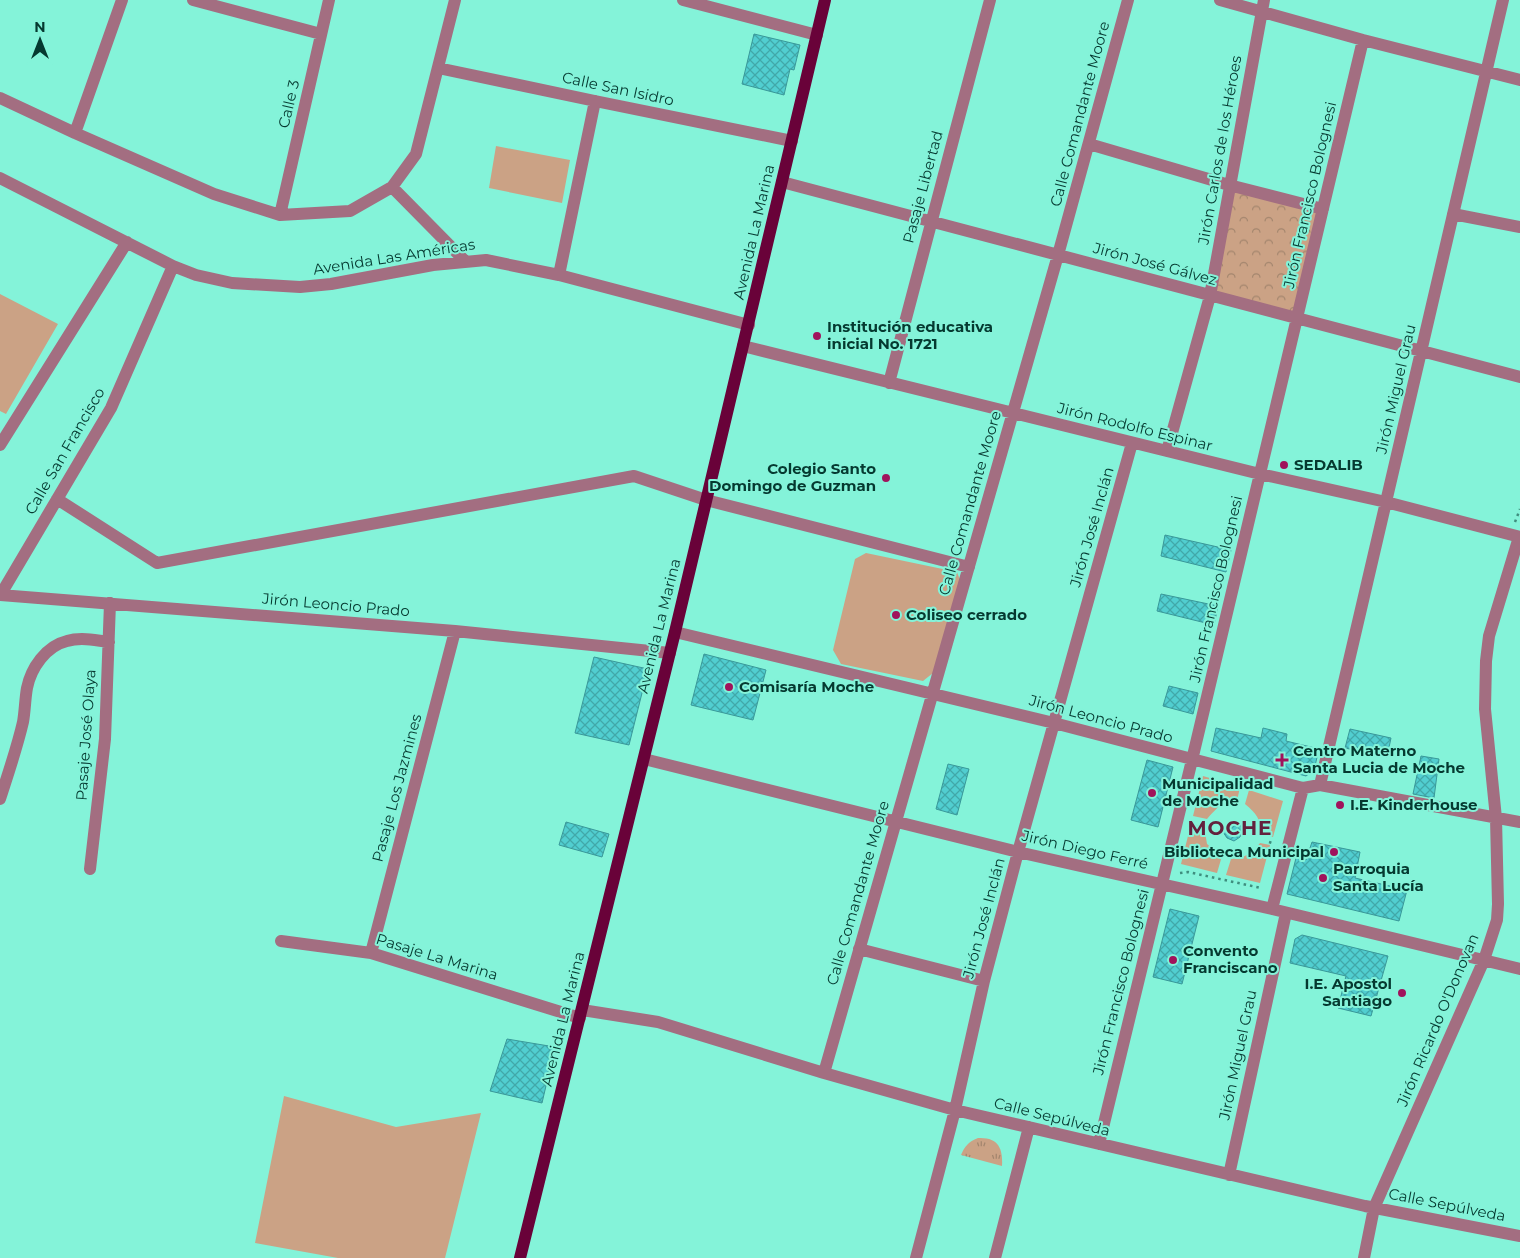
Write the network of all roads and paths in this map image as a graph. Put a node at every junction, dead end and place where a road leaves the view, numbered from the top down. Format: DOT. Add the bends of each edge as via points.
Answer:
graph roads {
  1 [pos="122,0"];
  2 [pos="193,0"];
  3 [pos="329,0"];
  4 [pos="455,0"];
  5 [pos="683,0"];
  6 [pos="825,0"];
  7 [pos="990,0"];
  8 [pos="1128,0"];
  9 [pos="1220,0"];
  10 [pos="1503,0"];
  11 [pos="698,2"];
  12 [pos="1263,6"];
  13 [pos="321,34"];
  14 [pos="817,35"];
  15 [pos="1363,40"];
  16 [pos="438,68"];
  17 [pos="1487,72"];
  18 [pos="1520,80"];
  19 [pos="0,98"];
  20 [pos="594,101"];
  21 [pos="75,133"];
  22 [pos="792,141"];
  23 [pos="1089,144"];
  24 [pos="0,178"];
  25 [pos="782,182"];
  26 [pos="1229,184"];
  27 [pos="392,187"];
  28 [pos="1323,209"];
  29 [pos="280,214"];
  30 [pos="1453,214"];
  31 [pos="930,222"];
  32 [pos="1520,227"];
  33 [pos="127,242"];
  34 [pos="1058,256"];
  35 [pos="465,261"];
  36 [pos="173,266"];
  37 [pos="559,275"];
  38 [pos="1210,296"];
  39 [pos="1297,318"];
  40 [pos="748,325"];
  41 [pos="743,346"];
  42 [pos="1421,351"];
  43 [pos="1520,377"];
  44 [pos="889,383"];
  45 [pos="1013,413"];
  46 [pos="1132,443"];
  47 [pos="0,444"];
  48 [pos="1168,452"];
  49 [pos="1260,474"];
  50 [pos="58,498"];
  51 [pos="706,500"];
  52 [pos="1386,502"];
  53 [pos="1519,537"];
  54 [pos="969,567"];
  55 [pos="1,594"];
  56 [pos="110,603"];
  57 [pos="455,631"];
  58 [pos="675,632"];
  59 [pos="109,642"];
  60 [pos="670,653"];
  61 [pos="932,693"];
  62 [pos="1054,722"];
  63 [pos="644,759"];
  64 [pos="1192,760"];
  65 [pos="1320,785"];
  66 [pos="1303,788"];
  67 [pos="0,799"];
  68 [pos="1496,818"];
  69 [pos="896,821"];
  70 [pos="1520,822"];
  71 [pos="1269,842"];
  72 [pos="1277,845"];
  73 [pos="1018,852"];
  74 [pos="90,869"];
  75 [pos="1176,878"];
  76 [pos="1162,885"];
  77 [pos="1266,885"];
  78 [pos="1272,909"];
  79 [pos="1286,913"];
  80 [pos="281,941"];
  81 [pos="859,949"];
  82 [pos="371,953"];
  83 [pos="1484,960"];
  84 [pos="1520,969"];
  85 [pos="984,981"];
  86 [pos="581,1014"];
  87 [pos="824,1073"];
  88 [pos="955,1110"];
  89 [pos="1030,1127"];
  90 [pos="1099,1144"];
  91 [pos="1229,1175"];
  92 [pos="1374,1208"];
  93 [pos="1520,1236"];
  94 [pos="520,1258"];
  95 [pos="916,1258"];
  96 [pos="995,1258"];
  97 [pos="1364,1258"];
  1 -- 21 [label="street"];
  2 -- 13 [label="street"];
  3 -- 13 [label="street, Calle 3"];
  4 -- 16 [label="street"];
  5 -- 11 [label="street"];
  6 -- 14 [label="main road, Avenida La Marina"];
  7 -- 31 [label="street, Pasaje Libertad"];
  8 -- 23 [label="street, Calle Comandante Moore"];
  9 -- 12 [label="street"];
  10 -- 17 [label="street, Jirón Miguel Grau"];
  11 -- 14 [label="street"];
  12 -- 15 [label="street"];
  12 -- 26 [label="street, Jirón Carlos de los Héroes"];
  13 -- 29 [label="street, Calle 3"];
  14 -- 22 [label="main road, Avenida La Marina"];
  15 -- 17 [label="street"];
  15 -- 28 [label="street, Jirón Francisco Bolognesi"];
  16 -- 20 [label="street, Calle San Isidro"];
  16 -- 27 [label="street" via="416,154"];
  17 -- 18 [label="street"];
  17 -- 30 [label="street, Jirón Miguel Grau"];
  19 -- 21 [label="street"];
  20 -- 22 [label="street, Calle San Isidro"];
  20 -- 37 [label="street"];
  21 -- 29 [label="street" via="214,194"];
  22 -- 25 [label="main road, Avenida La Marina"];
  23 -- 26 [label="street"];
  23 -- 34 [label="street, Calle Comandante Moore"];
  24 -- 33 [label="street, Avenida Las Américas"];
  25 -- 31 [label="street, Jirón José Gálvez"];
  25 -- 40 [label="main road, Avenida La Marina"];
  26 -- 28 [label="street"];
  26 -- 38 [label="street, Jirón Carlos de los Héroes"];
  27 -- 29 [label="street" via="350,212"];
  27 -- 35 [label="street"];
  28 -- 39 [label="street, Jirón Francisco Bolognesi"];
  30 -- 32 [label="street"];
  30 -- 42 [label="street, Jirón Miguel Grau"];
  31 -- 34 [label="street, Jirón José Gálvez"];
  31 -- 44 [label="street, Pasaje Libertad"];
  33 -- 36 [label="street, Avenida Las Américas"];
  33 -- 47 [label="street"];
  34 -- 38 [label="street, Jirón José Gálvez"];
  34 -- 45 [label="street, Calle Comandante Moore"];
  35 -- 36 [label="street, Avenida Las Américas" via="300,287 232,283"];
  35 -- 37 [label="street, Avenida Las Américas" via="486,260"];
  36 -- 50 [label="street, Calle San Francisco" via="111,408"];
  37 -- 40 [label="street, Avenida Las Américas"];
  38 -- 39 [label="street, Jirón José Gálvez"];
  38 -- 48 [label="street, Jirón Carlos de los Héroes"];
  39 -- 42 [label="street, Jirón José Gálvez"];
  39 -- 49 [label="street, Jirón Francisco Bolognesi"];
  40 -- 41 [label="main road, Avenida La Marina"];
  41 -- 44 [label="street, Jirón Rodolfo Espinar"];
  41 -- 51 [label="main road, Avenida La Marina"];
  42 -- 43 [label="street, Jirón José Gálvez"];
  42 -- 52 [label="street, Jirón Miguel Grau"];
  44 -- 45 [label="street, Jirón Rodolfo Espinar"];
  45 -- 46 [label="street, Jirón Rodolfo Espinar"];
  45 -- 54 [label="street, Calle Comandante Moore"];
  46 -- 48 [label="street, Jirón Rodolfo Espinar"];
  46 -- 62 [label="street, Jirón José Inclán"];
  48 -- 49 [label="street, Jirón Rodolfo Espinar"];
  49 -- 52 [label="street, Jirón Rodolfo Espinar"];
  49 -- 64 [label="street, Jirón Francisco Bolognesi"];
  50 -- 51 [label="street" via="157,563 634,476"];
  50 -- 55 [label="street, Calle San Francisco"];
  51 -- 54 [label="street"];
  51 -- 58 [label="main road, Avenida La Marina"];
  52 -- 53 [label="street, Jirón Rodolfo Espinar"];
  52 -- 65 [label="street, Jirón Miguel Grau"];
  53 -- 68 [label="street, Jirón Ricardo O'Donovan" via="1489,636 1486,661 1485,709"];
  54 -- 61 [label="street, Calle Comandante Moore"];
  55 -- 56 [label="street, Jirón Leoncio Prado"];
  56 -- 57 [label="street, Jirón Leoncio Prado"];
  56 -- 59 [label="street, Pasaje José Olaya"];
  57 -- 60 [label="street, Jirón Leoncio Prado"];
  57 -- 82 [label="street, Pasaje Los Jazmines"];
  58 -- 60 [label="main road, Avenida La Marina"];
  58 -- 61 [label="street, Jirón Leoncio Prado"];
  59 -- 67 [label="street" via="66,641 50,649 34,668 27,687 17,746"];
  59 -- 74 [label="street, Pasaje José Olaya" via="105,739"];
  60 -- 63 [label="main road, Avenida La Marina"];
  61 -- 62 [label="street, Jirón Leoncio Prado"];
  61 -- 69 [label="street, Calle Comandante Moore"];
  62 -- 64 [label="street, Jirón Leoncio Prado"];
  62 -- 73 [label="street, Jirón José Inclán"];
  63 -- 69 [label="street, Jirón Diego Ferré"];
  63 -- 86 [label="main road, Avenida La Marina"];
  64 -- 66 [label="street, Jirón Leoncio Prado"];
  64 -- 76 [label="street, Jirón Francisco Bolognesi"];
  65 -- 66 [label="street, Jirón Leoncio Prado"];
  65 -- 68 [label="street, Jirón Leoncio Prado"];
  66 -- 78 [label="street"];
  68 -- 70 [label="street, Jirón Leoncio Prado"];
  68 -- 83 [label="street, Jirón Ricardo O'Donovan" via="1497,920"];
  69 -- 73 [label="street, Jirón Diego Ferré"];
  69 -- 81 [label="street, Calle Comandante Moore"];
  71 -- 72 [label="path"];
  73 -- 76 [label="street, Jirón Diego Ferré"];
  73 -- 85 [label="street, Jirón José Inclán"];
  75 -- 77 [label="path" via="1188,872 1261,888"];
  76 -- 78 [label="street, Jirón Diego Ferré"];
  76 -- 90 [label="street, Jirón Francisco Bolognesi"];
  78 -- 79 [label="street, Jirón Diego Ferré"];
  79 -- 83 [label="street, Jirón Diego Ferré"];
  79 -- 91 [label="street, Jirón Miguel Grau"];
  80 -- 82 [label="street, Pasaje La Marina"];
  81 -- 85 [label="street"];
  81 -- 87 [label="street, Calle Comandante Moore"];
  82 -- 86 [label="street, Pasaje La Marina"];
  83 -- 84 [label="street, Jirón Diego Ferré"];
  83 -- 92 [label="street, Jirón Ricardo O'Donovan"];
  85 -- 88 [label="street, Jirón José Inclán"];
  86 -- 87 [label="street, Calle Sepúlveda" via="658,1022"];
  86 -- 94 [label="main road, Avenida La Marina"];
  87 -- 88 [label="street, Calle Sepúlveda"];
  88 -- 89 [label="street, Calle Sepúlveda"];
  88 -- 95 [label="street, Jirón José Inclán"];
  89 -- 90 [label="street, Calle Sepúlveda"];
  89 -- 96 [label="street"];
  90 -- 91 [label="street, Calle Sepúlveda"];
  91 -- 92 [label="street, Calle Sepúlveda"];
  92 -- 93 [label="street, Calle Sepúlveda"];
  92 -- 97 [label="street, Jirón Ricardo O'Donovan"];
}
